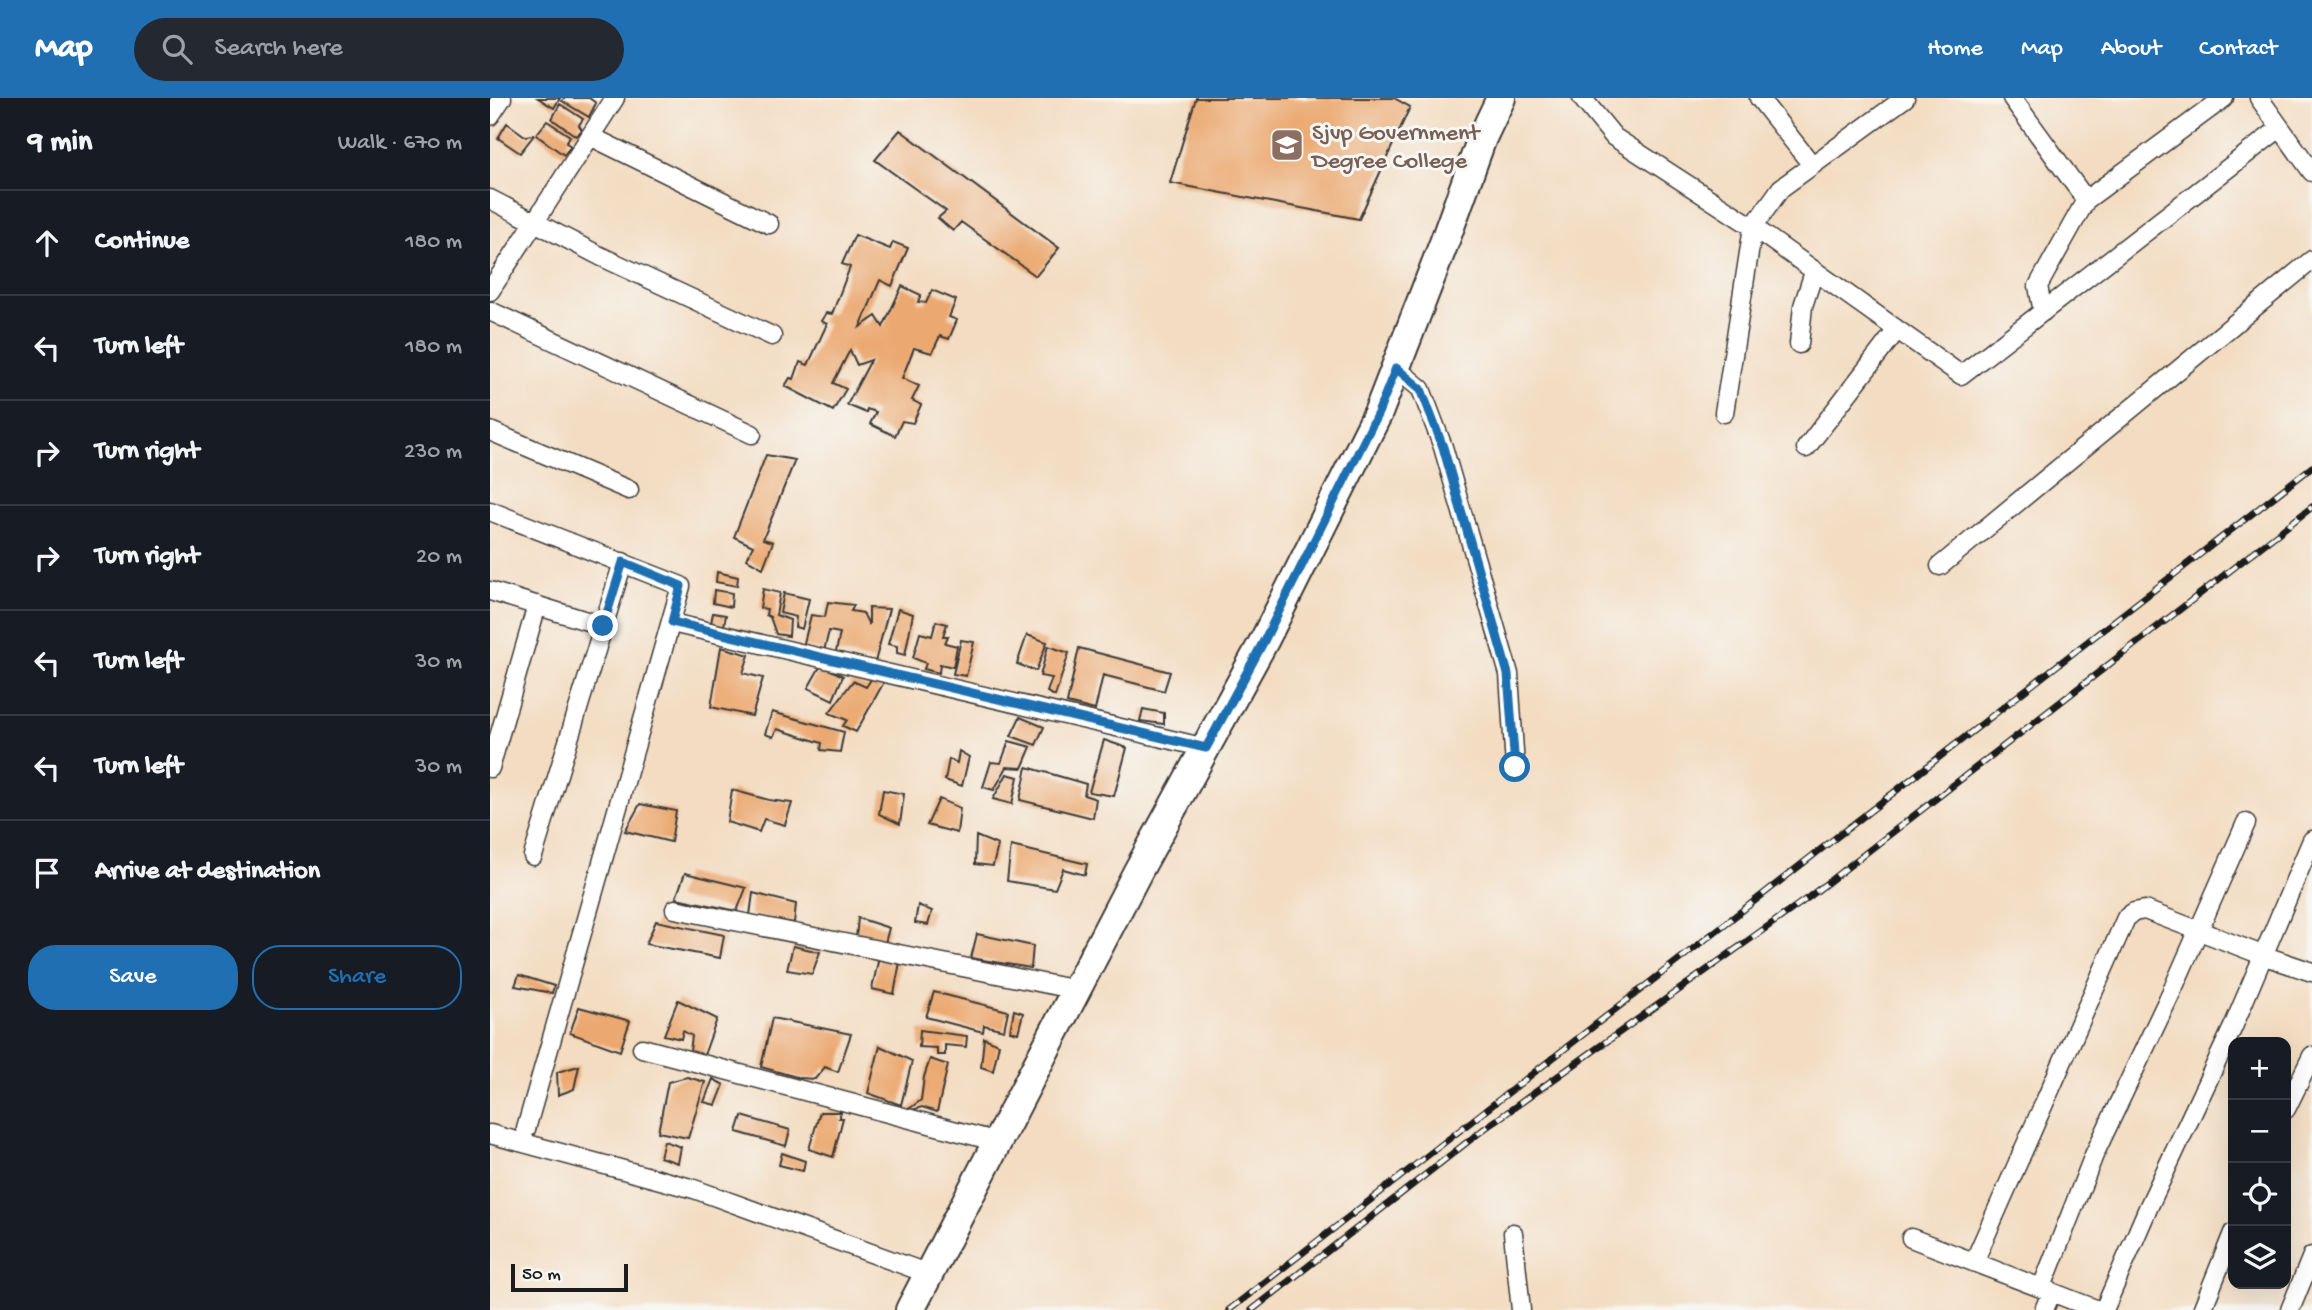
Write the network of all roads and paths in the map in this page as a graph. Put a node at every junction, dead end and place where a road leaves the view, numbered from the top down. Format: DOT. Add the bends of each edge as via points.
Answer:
graph roads {
  1 [pos="502,98"];
  2 [pos="615,98"];
  3 [pos="1501,98"];
  4 [pos="1582,98"];
  5 [pos="1759,98"];
  6 [pos="1905,98"];
  7 [pos="2012,98"];
  8 [pos="2224,98"];
  9 [pos="2259,98"];
  10 [pos="1886,104"];
  11 [pos="490,116"];
  12 [pos="2280,128"];
  13 [pos="590,136"];
  14 [pos="1812,165"];
  15 [pos="2312,172"];
  16 [pos="490,198"];
  17 [pos="2086,200"];
  18 [pos="534,223"];
  19 [pos="769,224"];
  20 [pos="1752,227"];
  21 [pos="2312,260"];
  22 [pos="1814,272"];
  23 [pos="490,291"];
  24 [pos="490,311"];
  25 [pos="2043,312"];
  26 [pos="1896,331"];
  27 [pos="772,336"];
  28 [pos="1799,344"];
  29 [pos="1396,368"];
  30 [pos="1724,413"];
  31 [pos="490,431"];
  32 [pos="752,434"];
  33 [pos="1806,448"];
  34 [pos="628,490"];
  35 [pos="490,511"];
  36 [pos="623,562"];
  37 [pos="1940,566"];
  38 [pos="490,591"];
  39 [pos="537,606"];
  40 [pos="672,622"];
  41 [pos="603,626"];
  42 [pos="1206,748"];
  43 [pos="1515,767"];
  44 [pos="490,768"];
  45 [pos="2246,823"];
  46 [pos="2312,840"];
  47 [pos="533,856"];
  48 [pos="675,909"];
  49 [pos="2197,931"];
  50 [pos="2262,955"];
  51 [pos="2312,971"];
  52 [pos="1077,990"];
  53 [pos="642,1048"];
  54 [pos="2312,1056"];
  55 [pos="2290,1100"];
  56 [pos="526,1129"];
  57 [pos="490,1134"];
  58 [pos="998,1142"];
  59 [pos="1513,1233"];
  60 [pos="1911,1238"];
  61 [pos="2228,1245"];
  62 [pos="2312,1256"];
  63 [pos="1974,1262"];
  64 [pos="929,1274"];
  65 [pos="2046,1297"];
  66 [pos="911,1310"];
  67 [pos="1521,1310"];
  68 [pos="2098,1310"];
  69 [pos="2104,1310"];
  70 [pos="2202,1310"];
  71 [pos="2290,1310"];
  1 -- 11 [label="street"];
  2 -- 13 [label="street"];
  3 -- 29 [label="main road"];
  4 -- 20 [label="street" via="1614,137"];
  5 -- 14 [label="street"];
  6 -- 10 [label="street"];
  7 -- 17 [label="street"];
  8 -- 17 [label="street"];
  9 -- 12 [label="street"];
  10 -- 14 [label="street"];
  12 -- 15 [label="street"];
  12 -- 25 [label="street"];
  13 -- 18 [label="street"];
  13 -- 19 [label="street"];
  14 -- 20 [label="street" via="1781,188"];
  16 -- 18 [label="street"];
  17 -- 25 [label="street" via="2038,286"];
  18 -- 23 [label="street"];
  18 -- 27 [label="street"];
  20 -- 22 [label="street"];
  20 -- 30 [label="street"];
  21 -- 37 [label="street"];
  22 -- 26 [label="street"];
  22 -- 28 [label="street" via="1803,306"];
  24 -- 32 [label="street"];
  25 -- 26 [label="street" via="1961,375"];
  26 -- 33 [label="street"];
  29 -- 42 [label="main road" via="1283,604"];
  29 -- 43 [label="street" via="1421,389 1443,447 1508,674"];
  31 -- 34 [label="street"];
  35 -- 36 [label="street"];
  36 -- 40 [label="street" via="681,586"];
  36 -- 41 [label="street"];
  38 -- 39 [label="street"];
  39 -- 41 [label="street"];
  39 -- 44 [label="street"];
  40 -- 42 [label="street"];
  40 -- 56 [label="street"];
  41 -- 47 [label="street"];
  42 -- 52 [label="main road"];
  45 -- 49 [label="street"];
  46 -- 50 [label="street"];
  48 -- 52 [label="street"];
  49 -- 50 [label="street"];
  49 -- 63 [label="street" via="2145,910 2126,918"];
  49 -- 65 [label="street" via="2094,1155"];
  50 -- 51 [label="street"];
  50 -- 69 [label="street"];
  52 -- 58 [label="main road"];
  53 -- 58 [label="street"];
  54 -- 55 [label="street"];
  57 -- 64 [label="street" via="694,1189"];
  58 -- 64 [label="main road"];
  59 -- 67 [label="street"];
  60 -- 63 [label="street"];
  61 -- 70 [label="street"];
  62 -- 71 [label="street"];
  63 -- 65 [label="street"];
  64 -- 66 [label="main road"];
  65 -- 68 [label="street"];
}
